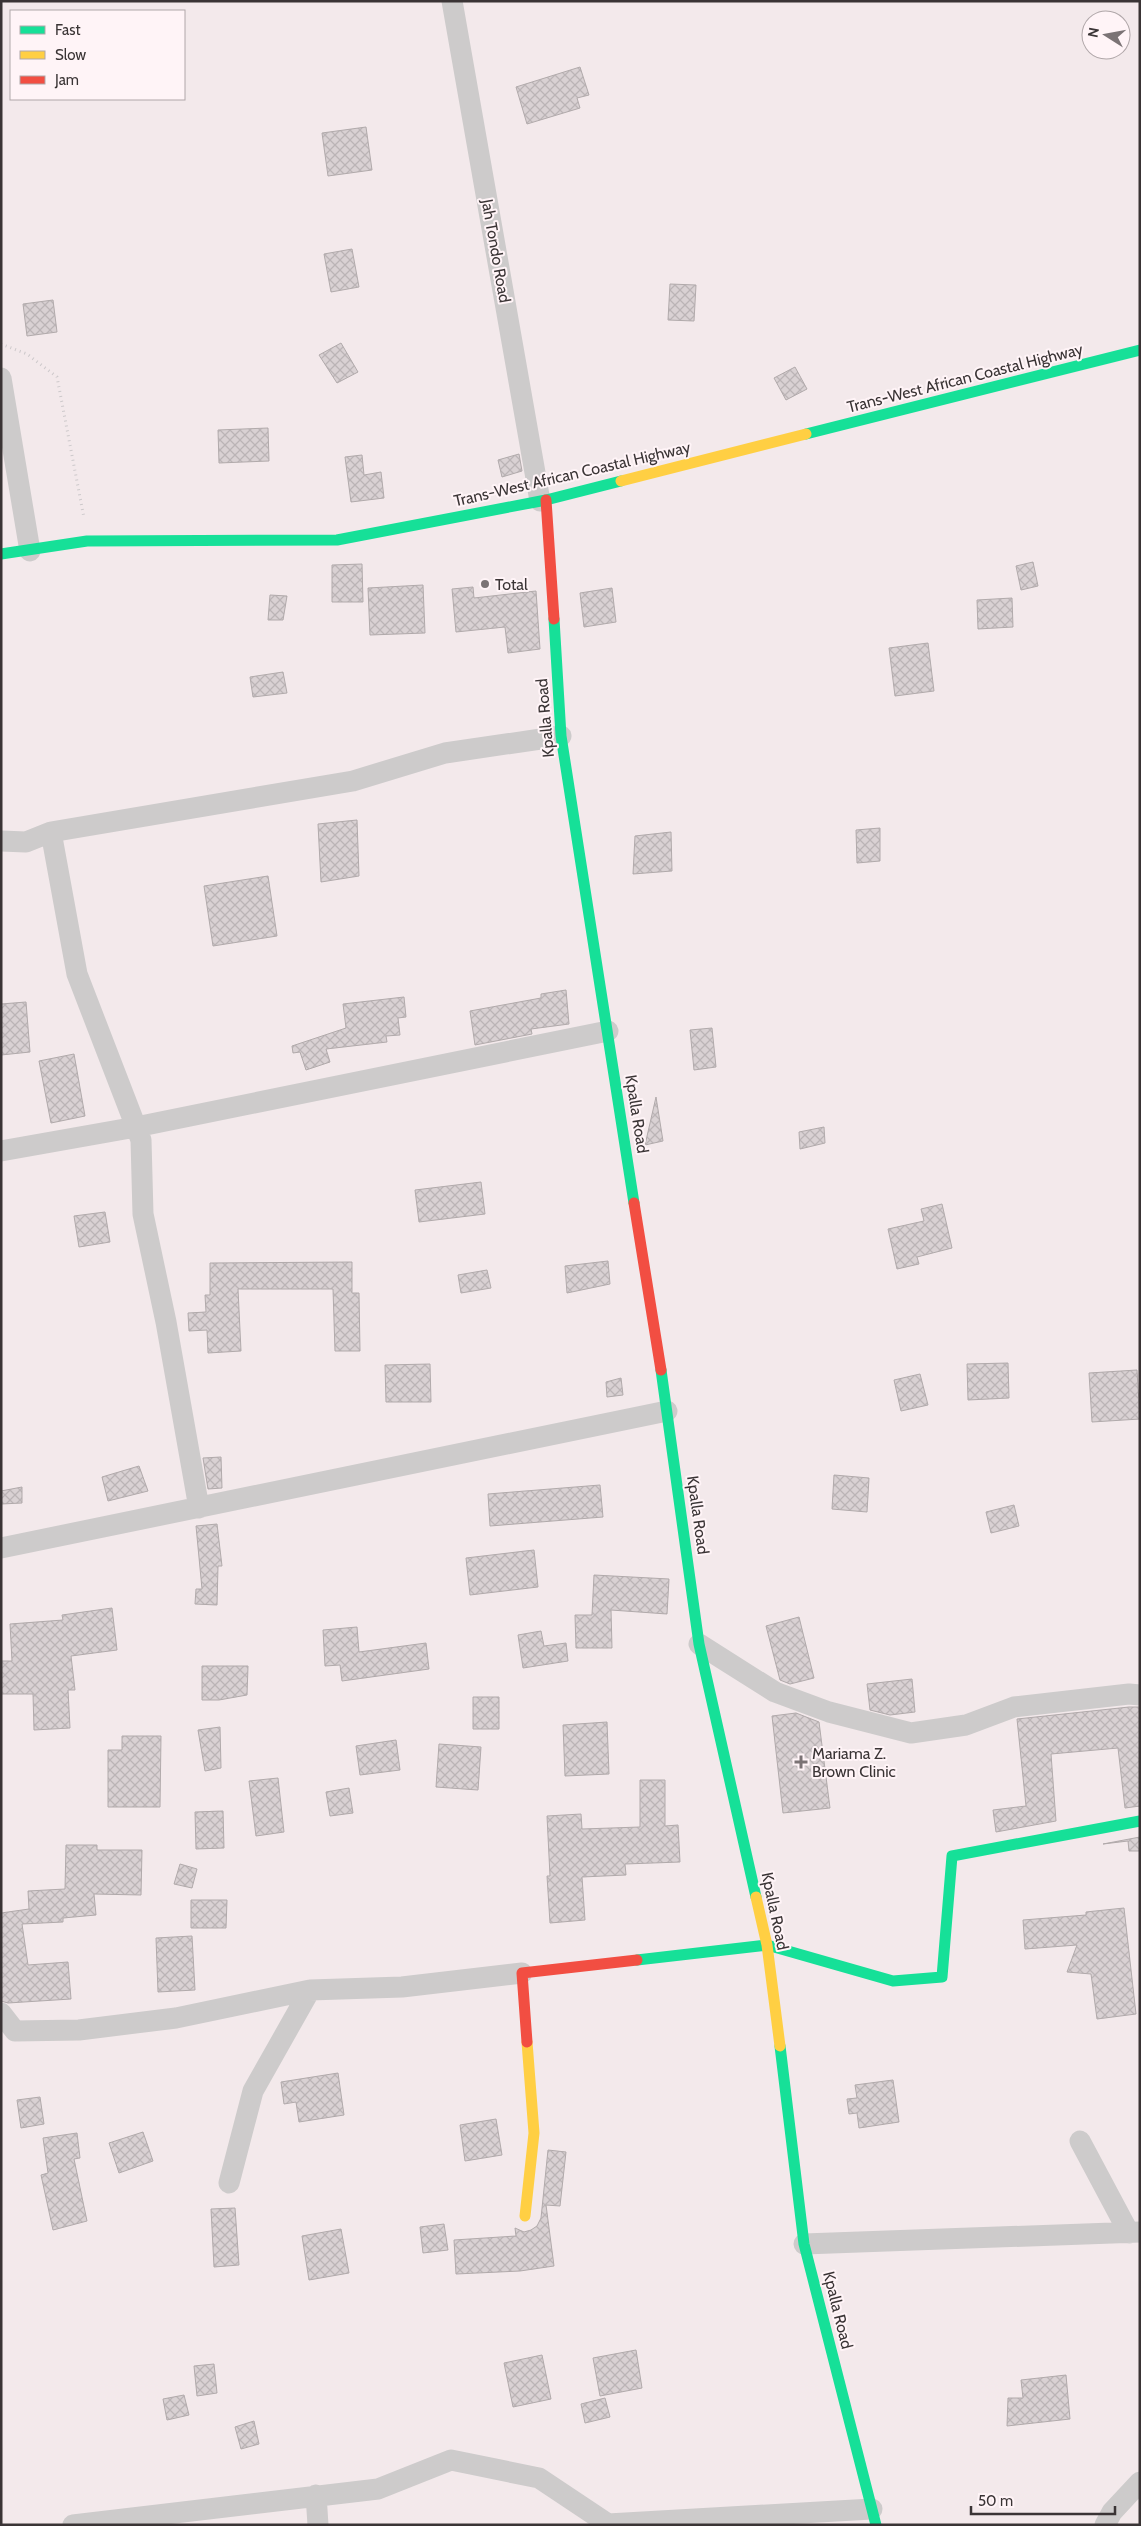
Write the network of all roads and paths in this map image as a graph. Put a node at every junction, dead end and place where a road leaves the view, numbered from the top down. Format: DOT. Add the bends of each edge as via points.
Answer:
graph roads {
  1 [pos="452,1"];
  2 [pos="1,344"];
  3 [pos="1140,350"];
  4 [pos="1,378"];
  5 [pos="543,500"];
  6 [pos="87,540"];
  7 [pos="30,551"];
  8 [pos="1,554"];
  9 [pos="561,736"];
  10 [pos="51,832"];
  11 [pos="1,841"];
  12 [pos="608,1031"];
  13 [pos="136,1127"];
  14 [pos="1,1151"];
  15 [pos="667,1411"];
  16 [pos="199,1508"];
  17 [pos="1,1548"];
  18 [pos="699,1644"];
  19 [pos="1140,1695"];
  20 [pos="1140,1821"];
  21 [pos="767,1945"];
  22 [pos="522,1973"];
  23 [pos="310,1990"];
  24 [pos="1,2013"];
  25 [pos="1080,2141"];
  26 [pos="229,2183"];
  27 [pos="525,2216"];
  28 [pos="1134,2233"];
  29 [pos="804,2244"];
  30 [pos="1140,2482"];
  31 [pos="316,2495"];
  32 [pos="874,2517"];
  33 [pos="73,2525"];
  34 [pos="318,2525"];
  35 [pos="1105,2525"];
  1 -- 5 [label="street, Jah Tondo Road"];
  2 -- 6 [label="path" via="27,354 57,377"];
  3 -- 5 [label="main road, Trans-West African Coastal Highway"];
  4 -- 7 [label="street"];
  5 -- 6 [label="main road, Trans-West African Coastal Highway" via="337,540"];
  5 -- 9 [label="main road, Kpalla Road"];
  6 -- 7 [label="main road, Trans-West African Coastal Highway"];
  7 -- 8 [label="main road, Trans-West African Coastal Highway"];
  9 -- 10 [label="street" via="445,753 353,780"];
  9 -- 12 [label="main road, Kpalla Road"];
  10 -- 11 [label="street" via="26,842"];
  10 -- 13 [label="street" via="77,974"];
  12 -- 13 [label="street"];
  12 -- 15 [label="main road, Kpalla Road"];
  13 -- 14 [label="street"];
  13 -- 16 [label="street" via="140,1140 142,1214 166,1322"];
  15 -- 16 [label="street"];
  15 -- 18 [label="main road, Kpalla Road"];
  16 -- 17 [label="street"];
  18 -- 19 [label="street" via="775,1692 829,1712 911,1733 966,1725 1014,1707"];
  18 -- 21 [label="main road, Kpalla Road"];
  20 -- 21 [label="main road" via="952,1856 942,1977 893,1981"];
  21 -- 22 [label="main road"];
  21 -- 29 [label="main road, Kpalla Road"];
  22 -- 23 [label="street" via="402,1987"];
  22 -- 27 [label="main road" via="534,2133"];
  23 -- 24 [label="street" via="176,2018 79,2030 14,2031"];
  23 -- 26 [label="street" via="253,2091"];
  25 -- 28 [label="street"];
  28 -- 29 [label="street"];
  29 -- 32 [label="main road, Kpalla Road"];
  30 -- 35 [label="street" via="1112,2512"];
  31 -- 32 [label="street" via="378,2489 452,2460 539,2478 608,2524"];
  31 -- 33 [label="street"];
  31 -- 34 [label="street"];
}
